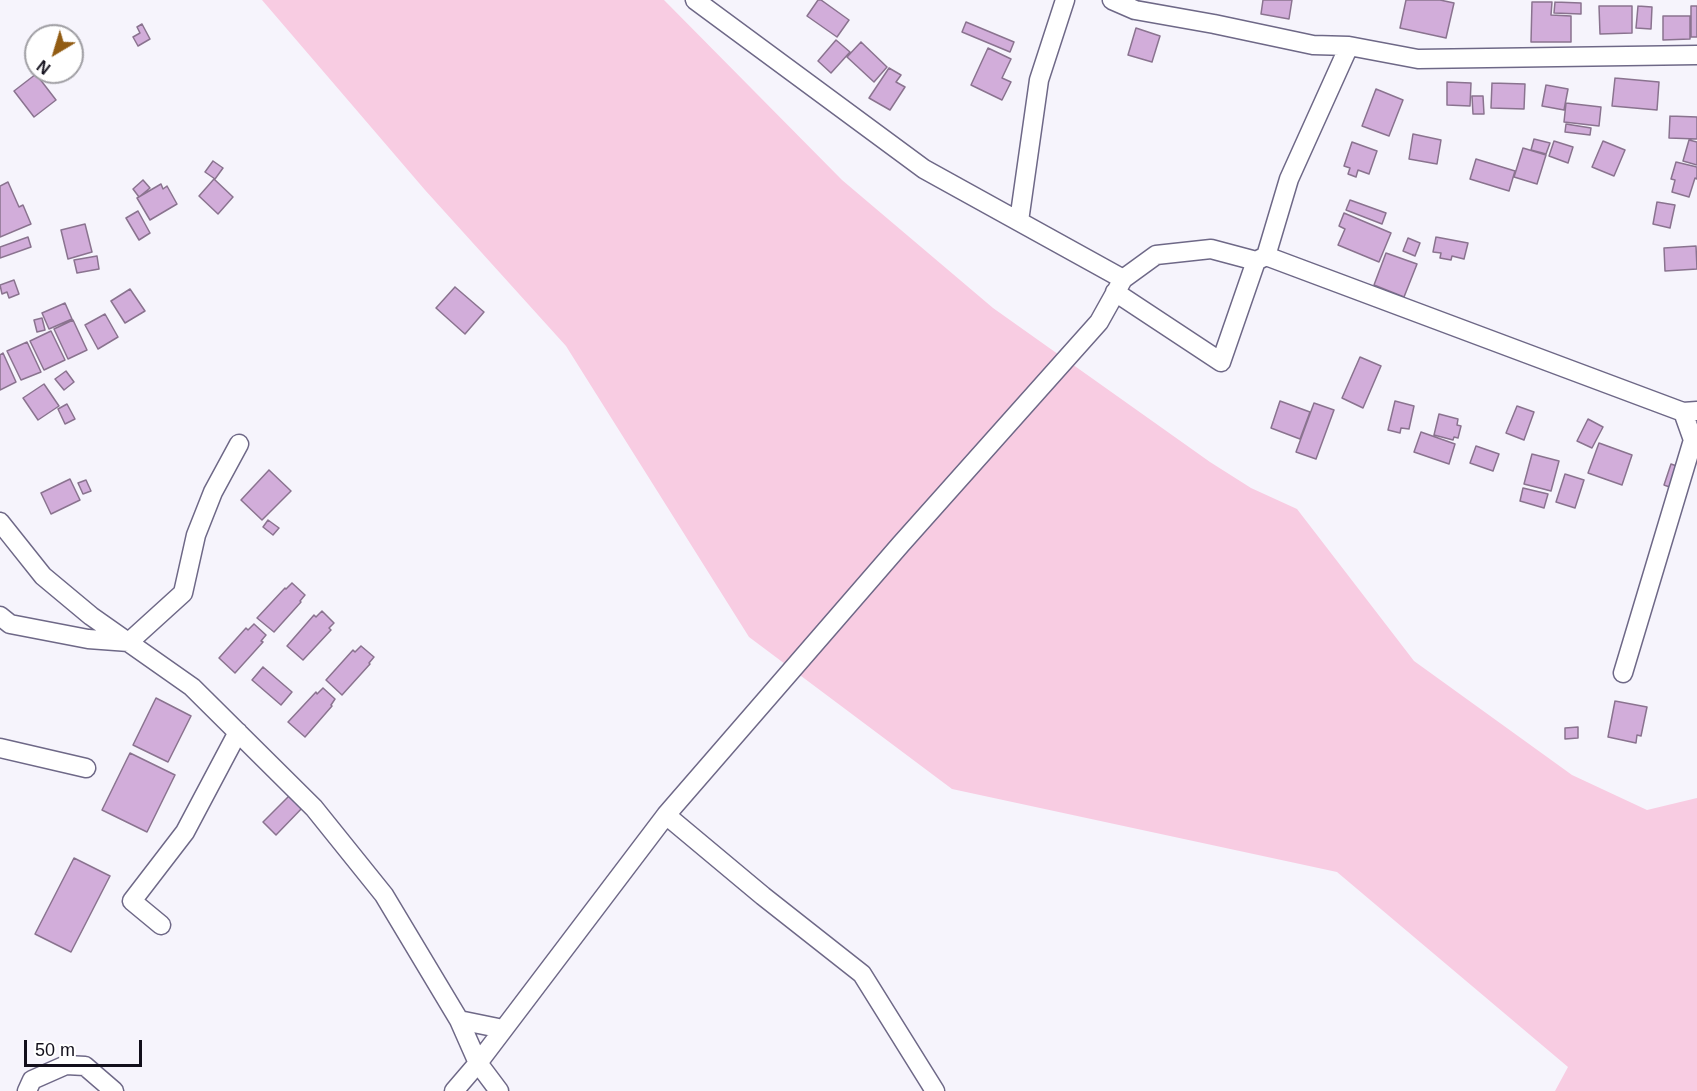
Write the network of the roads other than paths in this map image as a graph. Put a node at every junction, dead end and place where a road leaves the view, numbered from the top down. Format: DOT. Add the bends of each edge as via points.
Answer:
graph roads {
  1 [pos="695,0"];
  2 [pos="1065,0"];
  3 [pos="1112,0"];
  4 [pos="1349,46"];
  5 [pos="1697,55"];
  6 [pos="1018,222"];
  7 [pos="1261,258"];
  8 [pos="1119,286"];
  9 [pos="1690,411"];
  10 [pos="239,444"];
  11 [pos="0,522"];
  12 [pos="0,616"];
  13 [pos="129,642"];
  14 [pos="1623,673"];
  15 [pos="238,732"];
  16 [pos="0,748"];
  17 [pos="86,768"];
  18 [pos="666,815"];
  19 [pos="161,925"];
  20 [pos="459,1020"];
  21 [pos="503,1029"];
  22 [pos="478,1063"];
  23 [pos="27,1091"];
  24 [pos="114,1091"];
  25 [pos="454,1091"];
  26 [pos="499,1091"];
  27 [pos="935,1091"];
  1 -- 6 [label="street" via="924,169"];
  2 -- 6 [label="street" via="1039,81"];
  3 -- 4 [label="street" via="1135,10 1313,45"];
  4 -- 5 [label="street" via="1418,59"];
  4 -- 7 [label="street" via="1289,180"];
  6 -- 8 [label="street"];
  7 -- 8 [label="street" via="1211,249 1156,255"];
  7 -- 8 [label="street" via="1221,362"];
  7 -- 9 [label="street"];
  8 -- 18 [label="street" via="1099,322"];
  9 -- 14 [label="street" via="1693,440"];
  10 -- 13 [label="street" via="213,492 196,535 183,593"];
  11 -- 13 [label="street" via="43,576"];
  12 -- 13 [label="street" via="10,624 88,639"];
  13 -- 15 [label="street" via="192,687"];
  15 -- 19 [label="street" via="185,832 132,902"];
  15 -- 20 [label="street" via="314,808 384,895"];
  16 -- 17 [label="street"];
  18 -- 21 [label="street"];
  18 -- 27 [label="street" via="861,974"];
  20 -- 21 [label="street"];
  20 -- 22 [label="street"];
  21 -- 22 [label="street"];
  22 -- 25 [label="street"];
  22 -- 26 [label="street"];
  23 -- 24 [label="street" via="32,1080 66,1065 85,1066"];
}
